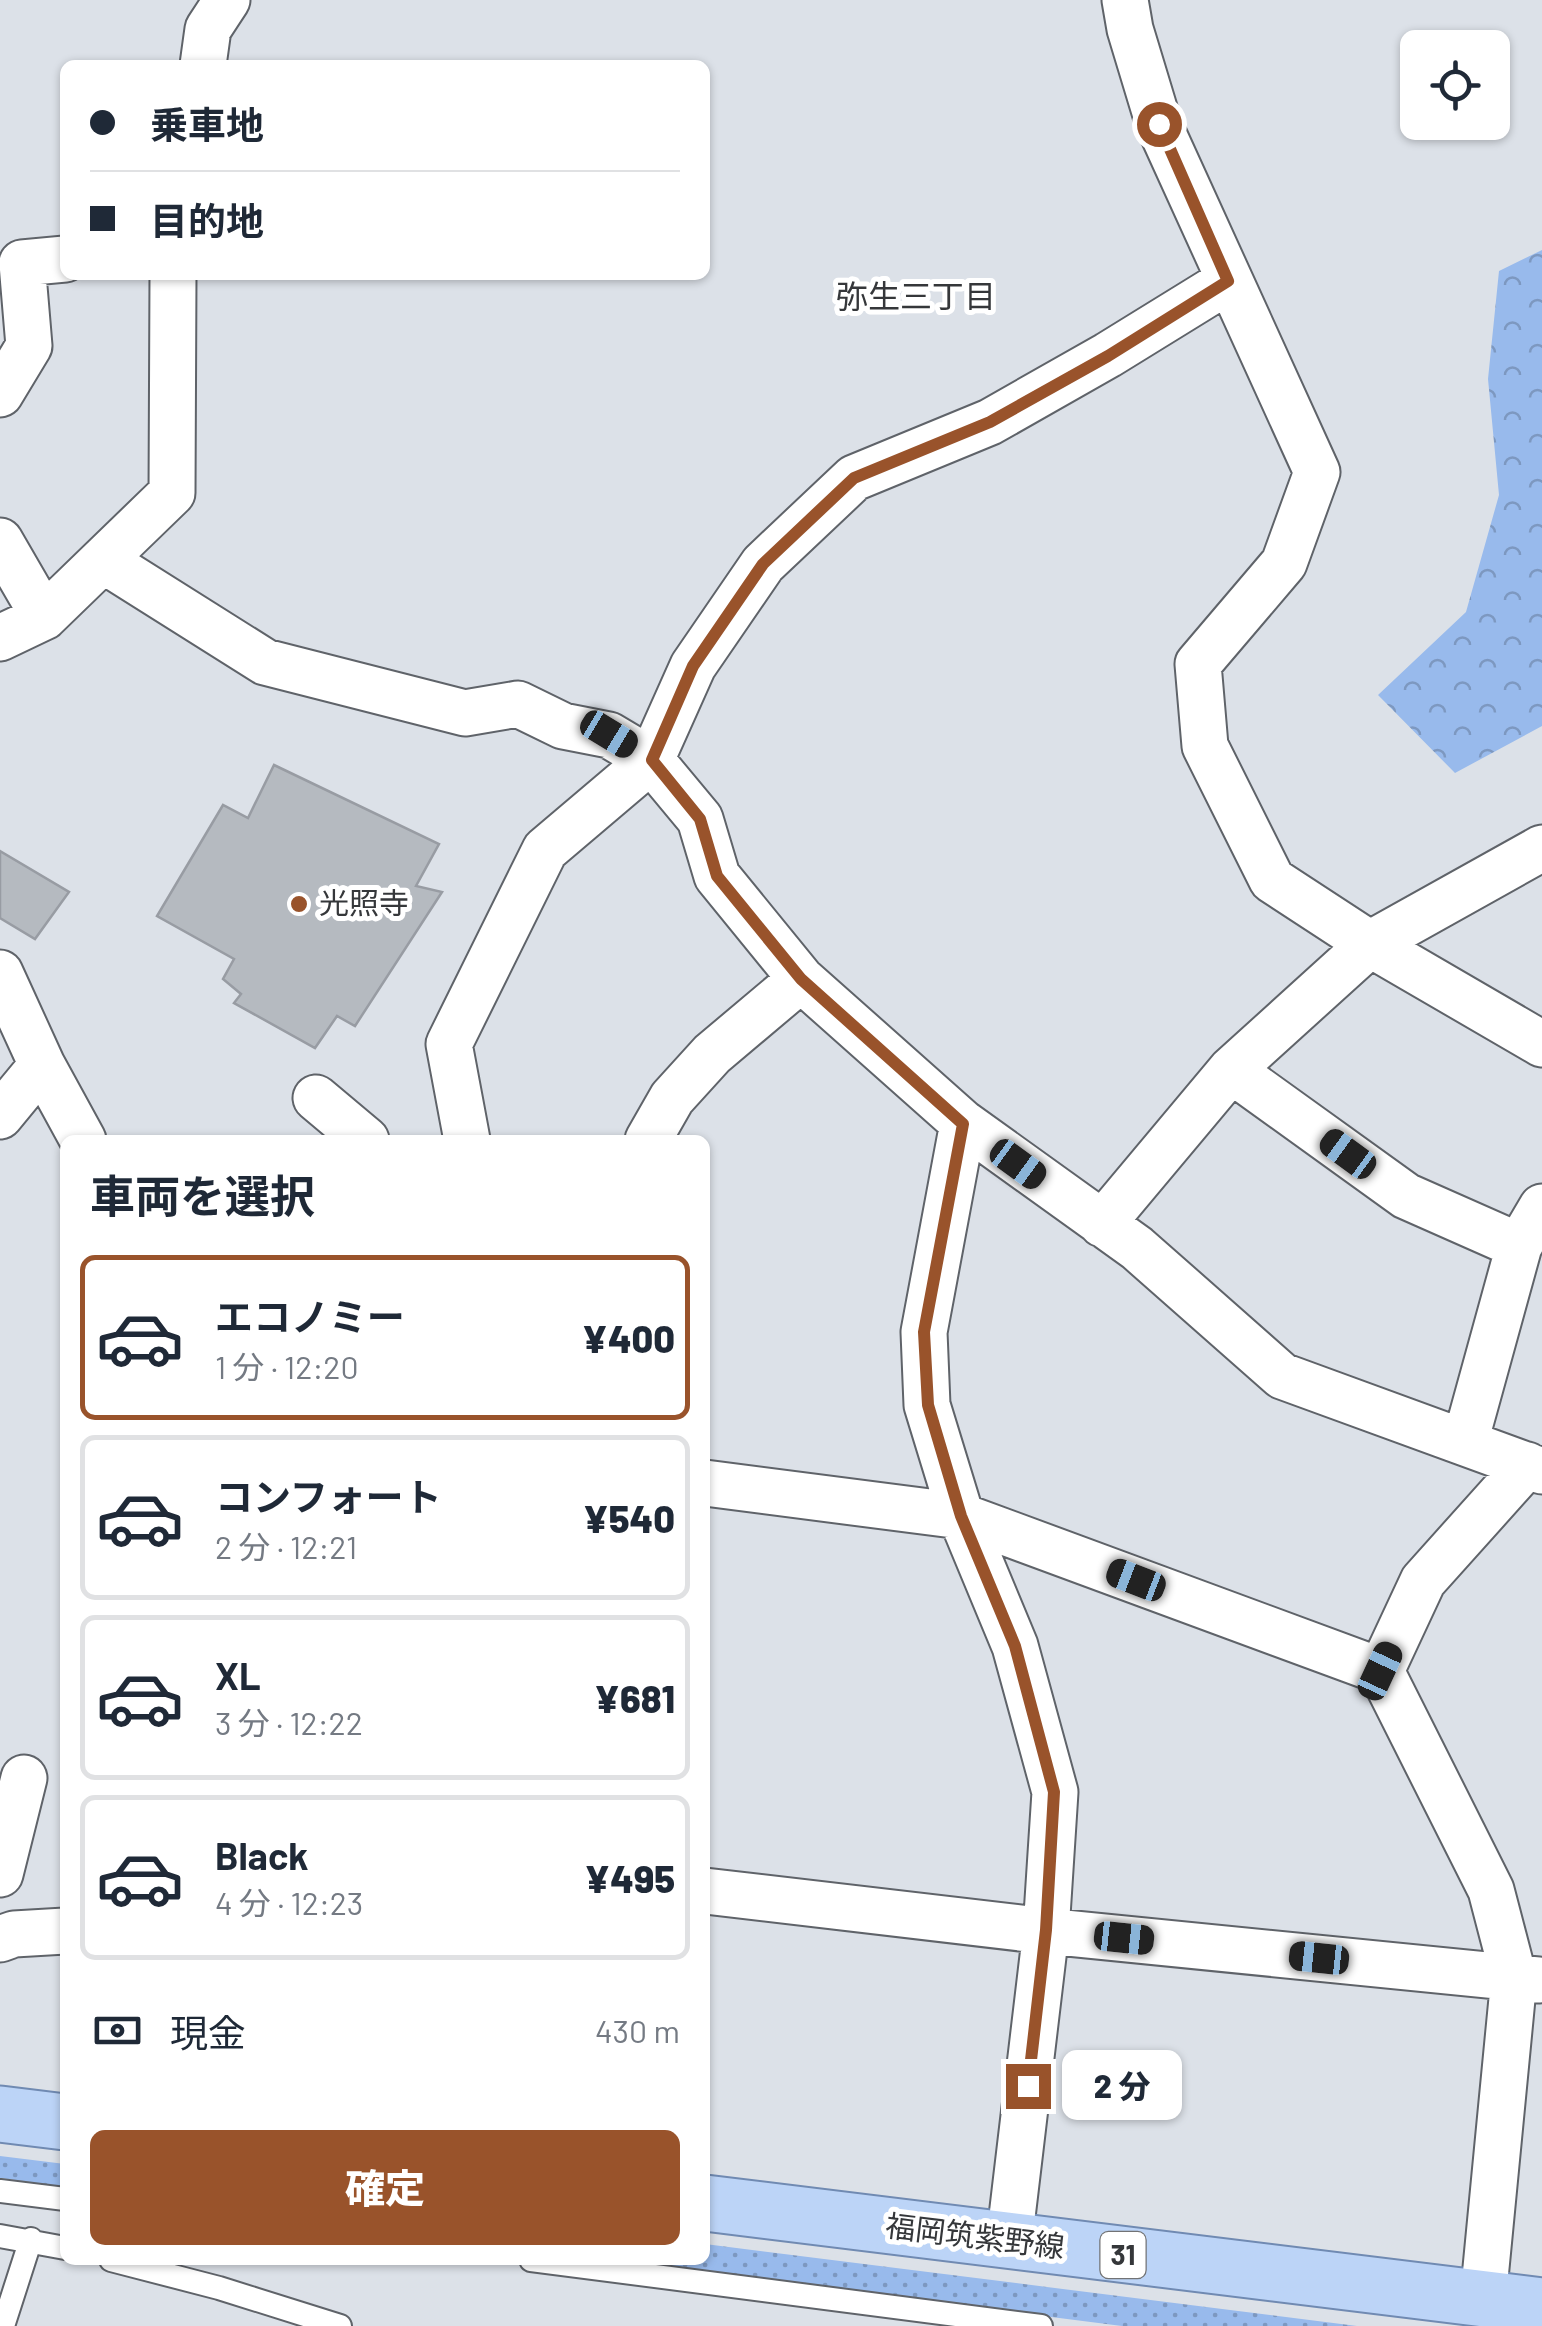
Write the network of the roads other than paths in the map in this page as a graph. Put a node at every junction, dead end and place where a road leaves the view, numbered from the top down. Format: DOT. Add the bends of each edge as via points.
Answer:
graph roads {
  1 [pos="226,0"];
  2 [pos="1125,0"];
  3 [pos="204,60"];
  4 [pos="60,259"];
  5 [pos="173,280"];
  6 [pos="1228,281"];
  7 [pos="0,394"];
  8 [pos="0,541"];
  9 [pos="102,560"];
  10 [pos="44,617"];
  11 [pos="0,638"];
  12 [pos="652,760"];
  13 [pos="1542,848"];
  14 [pos="1370,944"];
  15 [pos="0,973"];
  16 [pos="801,979"];
  17 [pos="1542,1044"];
  18 [pos="42,1065"];
  19 [pos="1231,1070"];
  20 [pos="316,1098"];
  21 [pos="0,1116"];
  22 [pos="963,1124"];
  23 [pos="81,1135"];
  24 [pos="360,1135"];
  25 [pos="466,1135"];
  26 [pos="651,1135"];
  27 [pos="1542,1208"];
  28 [pos="1102,1224"];
  29 [pos="1519,1246"];
  30 [pos="1465,1442"];
  31 [pos="1534,1468"];
  32 [pos="710,1484"];
  33 [pos="961,1516"];
  34 [pos="1380,1671"];
  35 [pos="24,1778"];
  36 [pos="0,1874"];
  37 [pos="710,1892"];
  38 [pos="1046,1930"];
  39 [pos="60,1932"];
  40 [pos="0,1939"];
  41 [pos="1528,1980"];
  42 [pos="0,2114"];
  43 [pos="60,2121"];
  44 [pos="0,2191"];
  45 [pos="60,2198"];
  46 [pos="710,2204"];
  47 [pos="0,2236"];
  48 [pos="31,2239"];
  49 [pos="1009,2242"];
  50 [pos="60,2247"];
  51 [pos="130,2265"];
  52 [pos="570,2265"];
  53 [pos="1483,2299"];
  54 [pos="1542,2306"];
  55 [pos="3,2326"];
  56 [pos="340,2326"];
  57 [pos="1040,2326"];
  1 -- 3 [label="street" via="208,29"];
  2 -- 6 [label="street" via="1159,124"];
  4 -- 7 [label="street" via="22,263 30,346"];
  5 -- 9 [label="street" via="172,493"];
  6 -- 12 [label="street" via="990,422 854,478 763,564 693,666"];
  6 -- 14 [label="street" via="1317,472 1284,563 1198,664 1204,746 1272,880"];
  8 -- 10 [label="street"];
  9 -- 10 [label="street"];
  9 -- 12 [label="street" via="265,662 465,713 518,704 562,726 609,734"];
  10 -- 11 [label="street"];
  12 -- 16 [label="street" via="700,819 717,876"];
  12 -- 25 [label="street" via="545,850 448,1044"];
  13 -- 14 [label="street"];
  14 -- 17 [label="street"];
  14 -- 19 [label="street"];
  15 -- 18 [label="street"];
  16 -- 22 [label="street"];
  16 -- 26 [label="street" via="712,1054 672,1098"];
  18 -- 21 [label="street"];
  18 -- 23 [label="street"];
  19 -- 28 [label="street"];
  19 -- 29 [label="street" via="1406,1196"];
  20 -- 24 [label="street"];
  22 -- 28 [label="street"];
  22 -- 33 [label="street" via="924,1332 928,1405"];
  27 -- 29 [label="street"];
  28 -- 30 [label="street" via="1282,1376"];
  29 -- 30 [label="street"];
  30 -- 31 [label="street"];
  31 -- 34 [label="street" via="1423,1580"];
  32 -- 33 [label="street"];
  33 -- 34 [label="street"];
  33 -- 38 [label="street" via="1015,1646 1054,1792"];
  34 -- 41 [label="street" via="1491,1890"];
  35 -- 36 [label="street"];
  37 -- 38 [label="street"];
  38 -- 41 [label="street"];
  38 -- 49 [label="street"];
  39 -- 40 [label="street"];
  41 -- 53 [label="street"];
  42 -- 43 [label="main road"];
  44 -- 45 [label="lane"];
  46 -- 49 [label="main road, 福岡筑紫野線 / 31"];
  47 -- 48 [label="lane"];
  48 -- 50 [label="lane"];
  48 -- 55 [label="lane"];
  49 -- 53 [label="main road, 福岡筑紫野線 / 31"];
  51 -- 56 [label="lane"];
  52 -- 57 [label="lane"];
  53 -- 54 [label="main road, 福岡筑紫野線 / 31"];
}
